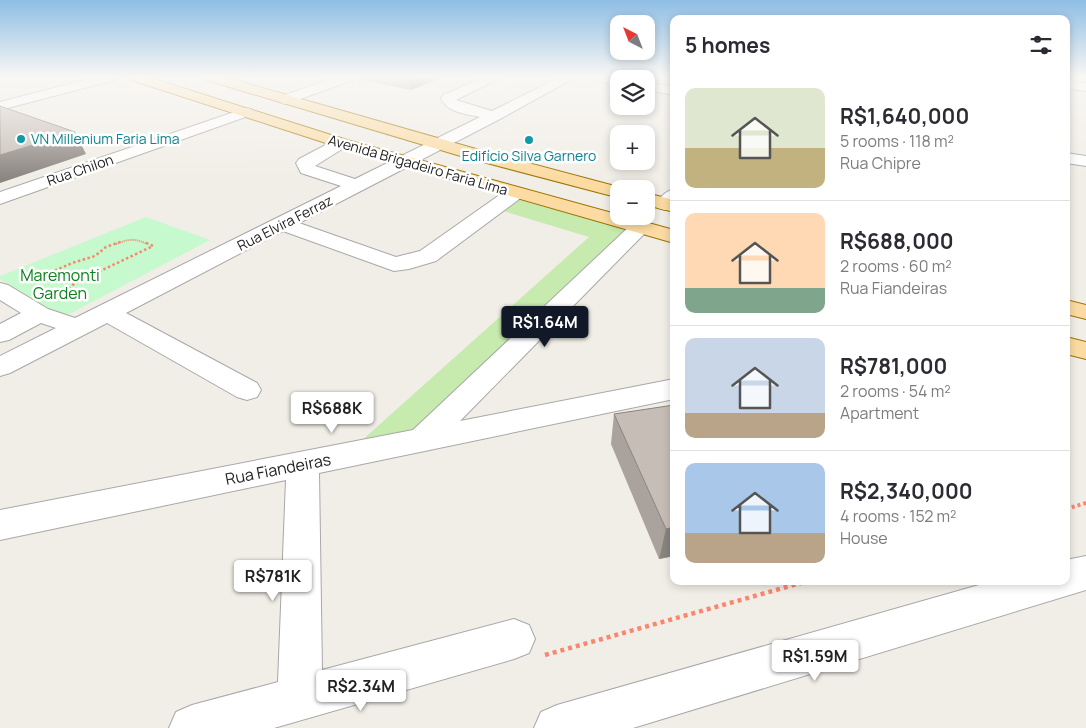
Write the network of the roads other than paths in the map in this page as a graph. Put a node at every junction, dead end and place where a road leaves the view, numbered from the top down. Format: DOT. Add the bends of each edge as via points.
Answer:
graph roads {
  1 [pos="243,111"];
  2 [pos="322,111"];
  3 [pos="474,111"];
  4 [pos="505,111"];
  5 [pos="246,112"];
  6 [pos="495,116"];
  7 [pos="341,143"];
  8 [pos="439,145"];
  9 [pos="1070,159"];
  10 [pos="1086,161"];
  11 [pos="406,162"];
  12 [pos="359,186"];
  13 [pos="610,190"];
  14 [pos="515,193"];
  15 [pos="0,198"];
  16 [pos="655,200"];
  17 [pos="670,202"];
  18 [pos="283,224"];
  19 [pos="640,228"];
  20 [pos="670,236"];
  21 [pos="0,290"];
  22 [pos="42,302"];
  23 [pos="1070,308"];
  24 [pos="1086,312"];
  25 [pos="108,313"];
  26 [pos="75,330"];
  27 [pos="0,334"];
  28 [pos="1070,347"];
  29 [pos="1086,351"];
  30 [pos="0,367"];
  31 [pos="247,390"];
  32 [pos="670,390"];
  33 [pos="422,440"];
  34 [pos="302,464"];
  35 [pos="0,525"];
  36 [pos="1086,572"];
  37 [pos="1070,577"];
  38 [pos="1042,585"];
  39 [pos="514,639"];
  40 [pos="300,698"];
  41 [pos="192,728"];
  42 [pos="557,728"];
  1 -- 5 [label="main road, Avenida Brigadeiro Faria Lima"];
  2 -- 8 [label="main road, Avenida Brigadeiro Faria Lima"];
  3 -- 6 [label="street"];
  4 -- 6 [label="street, Rua Elvira Ferraz"];
  5 -- 7 [label="main road, Avenida Brigadeiro Faria Lima"];
  5 -- 15 [label="street, Rua Chilon"];
  6 -- 8 [label="street, Rua Elvira Ferraz"];
  7 -- 11 [label="main road, Avenida Brigadeiro Faria Lima"];
  7 -- 12 [label="street" via="305,163 308,169"];
  8 -- 11 [label="street, Rua Elvira Ferraz"];
  8 -- 13 [label="main road, Avenida Brigadeiro Faria Lima"];
  9 -- 10 [label="street"];
  11 -- 12 [label="street, Rua Elvira Ferraz"];
  11 -- 14 [label="main road, Avenida Brigadeiro Faria Lima"];
  12 -- 18 [label="street, Rua Elvira Ferraz"];
  14 -- 18 [label="street" via="428,256 409,262 394,264"];
  14 -- 19 [label="main road, Avenida Brigadeiro Faria Lima"];
  16 -- 17 [label="main road"];
  18 -- 25 [label="street, Rua Elvira Ferraz"];
  19 -- 20 [label="main road, Avenida Brigadeiro Faria Lima"];
  19 -- 33 [label="street"];
  21 -- 22 [label="street"];
  22 -- 26 [label="street"];
  22 -- 27 [label="street"];
  23 -- 24 [label="main road"];
  25 -- 26 [label="street, Rua Elvira Ferraz"];
  25 -- 31 [label="street"];
  26 -- 30 [label="street, Rua Elvira Ferraz"];
  28 -- 29 [label="main road"];
  32 -- 33 [label="street, Rua Fiandeiras"];
  33 -- 34 [label="street, Rua Fiandeiras"];
  34 -- 35 [label="street, Rua Fiandeiras"];
  34 -- 40 [label="street"];
  36 -- 37 [label="street"];
  38 -- 42 [label="street"];
  39 -- 40 [label="street"];
  40 -- 41 [label="street"];
}
